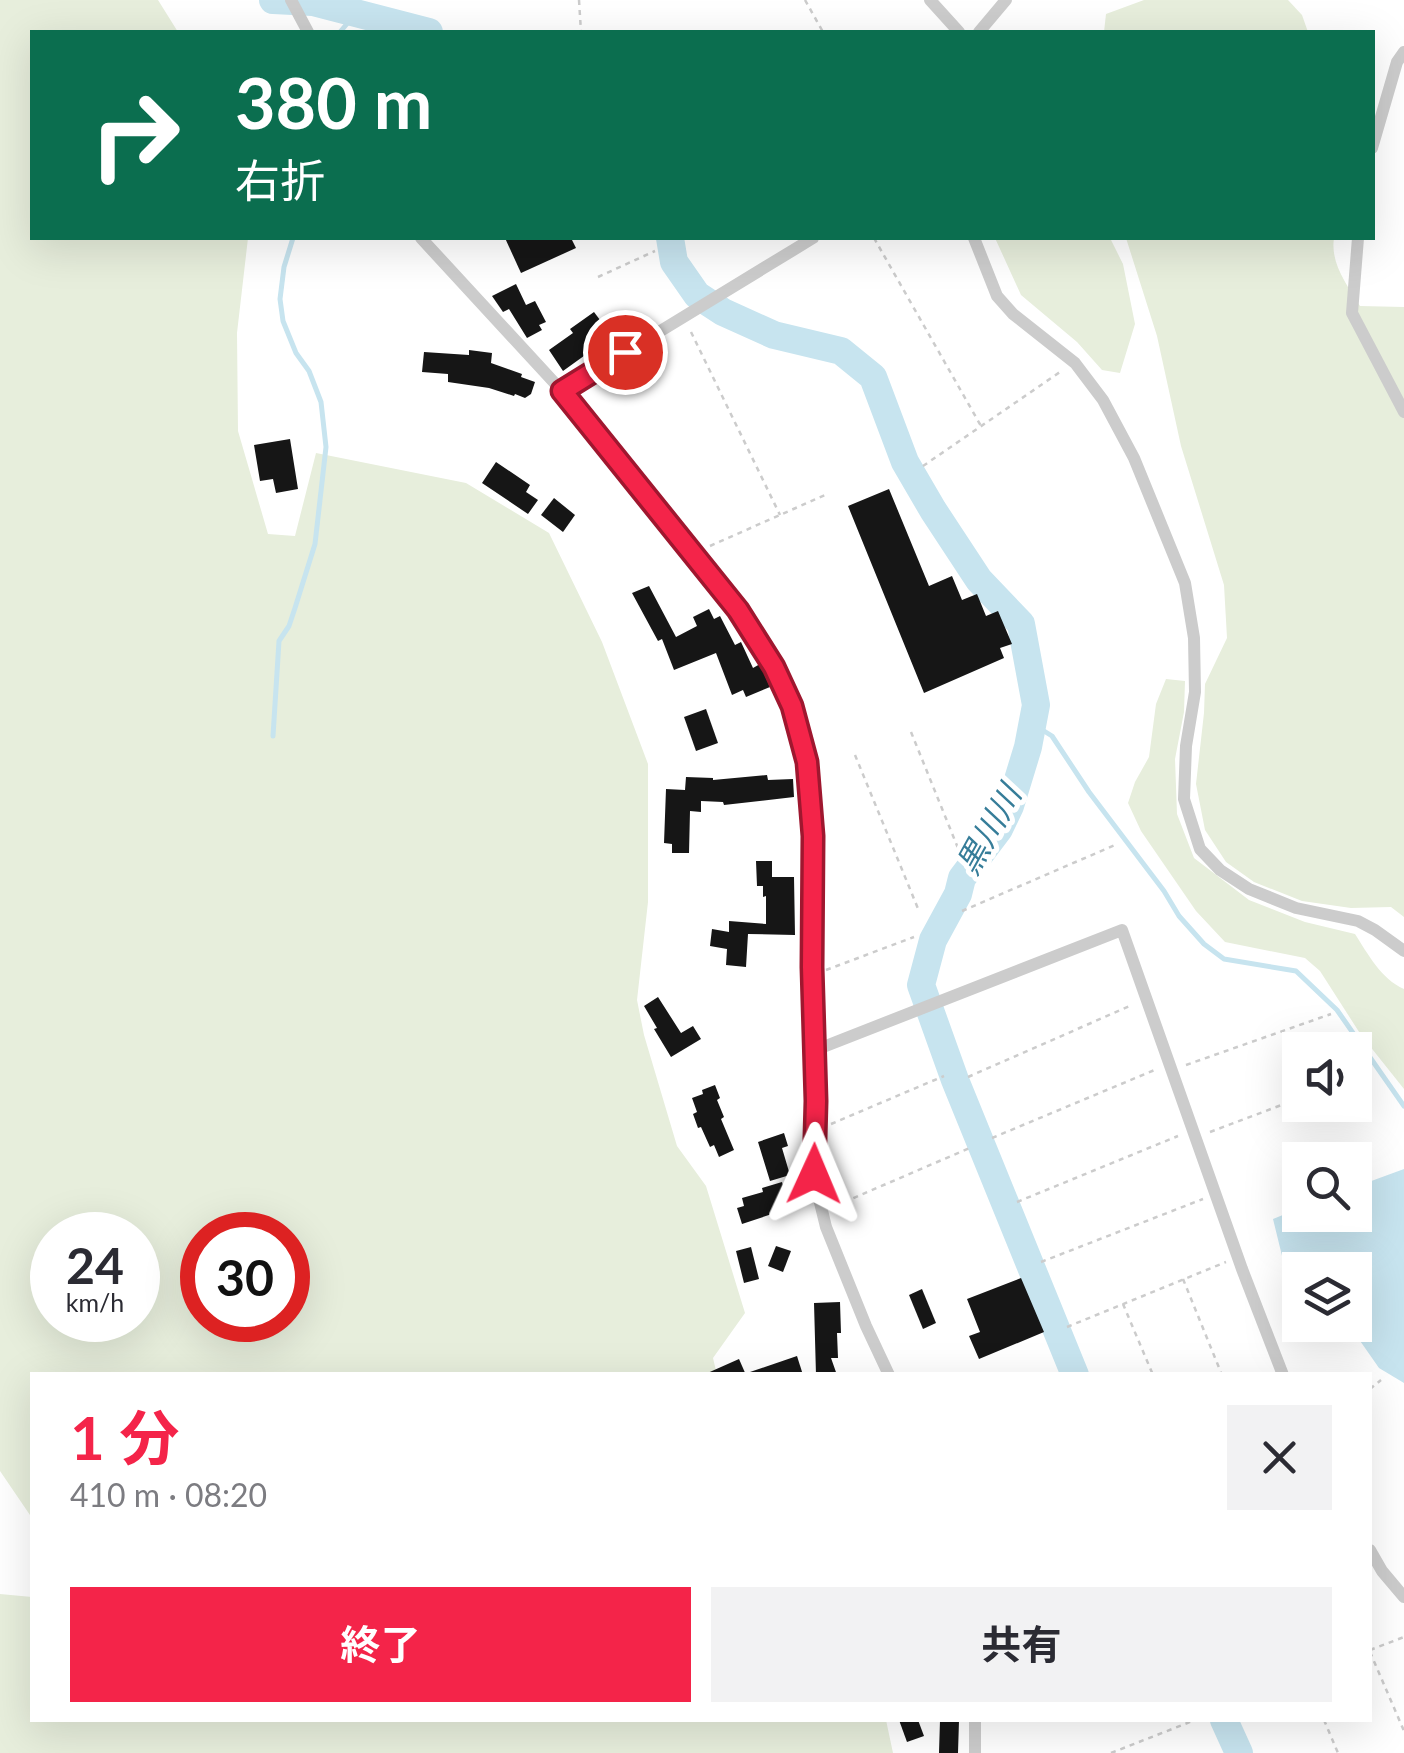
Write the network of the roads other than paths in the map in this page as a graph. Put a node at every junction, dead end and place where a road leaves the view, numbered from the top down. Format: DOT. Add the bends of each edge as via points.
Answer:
graph roads {
  1 [pos="291,0"];
  2 [pos="930,0"];
  3 [pos="1006,0"];
  4 [pos="307,30"];
  5 [pos="957,30"];
  6 [pos="981,30"];
  7 [pos="1404,52"];
  8 [pos="1375,137"];
  9 [pos="423,240"];
  10 [pos="811,240"];
  11 [pos="975,240"];
  12 [pos="1358,240"];
  13 [pos="562,391"];
  14 [pos="1404,412"];
  15 [pos="1404,951"];
  16 [pos="814,1051"];
  17 [pos="888,1372"];
  18 [pos="1281,1372"];
  19 [pos="1372,1554"];
  20 [pos="1404,1597"];
  21 [pos="976,1722"];
  22 [pos="975,1753"];
  1 -- 4 [label="street"];
  2 -- 5 [label="street"];
  3 -- 6 [label="street"];
  7 -- 8 [label="street"];
  9 -- 13 [label="street"];
  10 -- 13 [label="street"];
  11 -- 15 [label="street" via="997,296 1075,363 1103,400 1185,583 1195,692 1184,800 1200,848 1249,889 1358,921"];
  12 -- 14 [label="street" via="1352,313"];
  13 -- 16 [label="street" via="738,610 792,706 811,805"];
  16 -- 17 [label="street" via="817,1196"];
  16 -- 18 [label="street" via="1122,930"];
  19 -- 20 [label="street"];
  21 -- 22 [label="street"];
}
